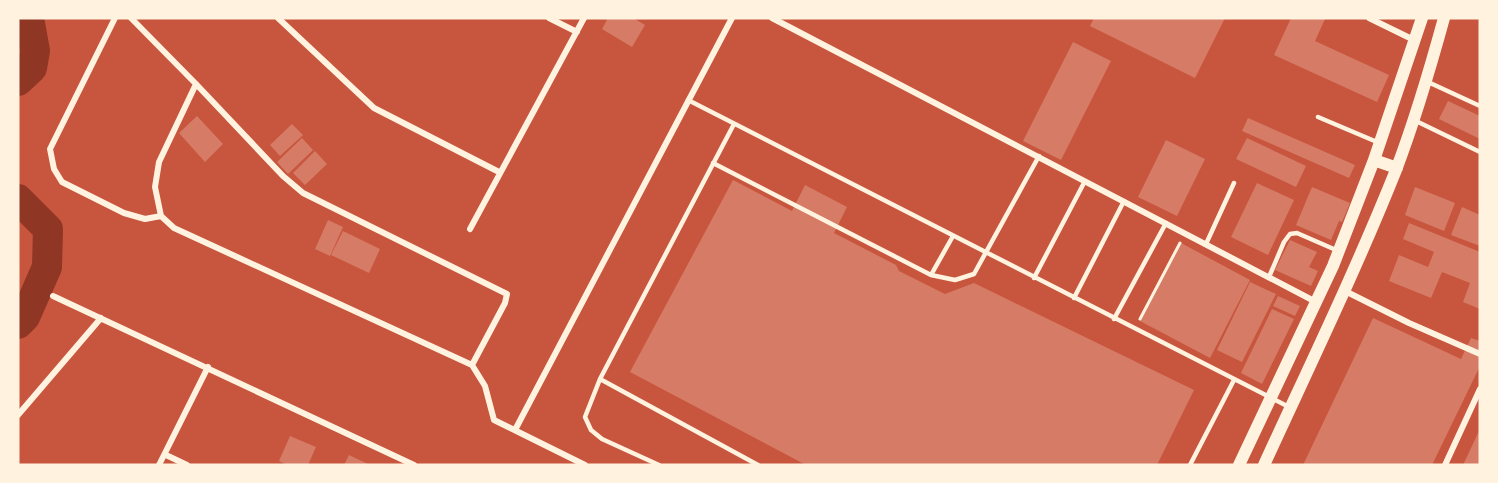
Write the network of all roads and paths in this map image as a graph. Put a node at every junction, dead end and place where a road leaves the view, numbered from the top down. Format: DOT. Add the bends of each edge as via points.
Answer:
graph roads {
  1 [pos="115,18"];
  2 [pos="131,18"];
  3 [pos="278,18"];
  4 [pos="549,18"];
  5 [pos="584,18"];
  6 [pos="732,18"];
  7 [pos="772,18"];
  8 [pos="1369,18"];
  9 [pos="1422,18"];
  10 [pos="1444,18"];
  11 [pos="577,32"];
  12 [pos="1415,40"];
  13 [pos="1427,81"];
  14 [pos="196,84"];
  15 [pos="688,100"];
  16 [pos="1480,106"];
  17 [pos="1318,117"];
  18 [pos="1413,120"];
  19 [pos="734,124"];
  20 [pos="1380,143"];
  21 [pos="1480,152"];
  22 [pos="1039,156"];
  23 [pos="1374,160"];
  24 [pos="713,163"];
  25 [pos="1396,168"];
  26 [pos="499,172"];
  27 [pos="1085,181"];
  28 [pos="1234,183"];
  29 [pos="1124,201"];
  30 [pos="161,216"];
  31 [pos="1166,223"];
  32 [pos="470,229"];
  33 [pos="1185,233"];
  34 [pos="953,236"];
  35 [pos="1206,244"];
  36 [pos="1339,251"];
  37 [pos="986,253"];
  38 [pos="932,275"];
  39 [pos="1269,277"];
  40 [pos="1034,278"];
  41 [pos="1345,291"];
  42 [pos="53,296"];
  43 [pos="1074,298"];
  44 [pos="1316,302"];
  45 [pos="101,318"];
  46 [pos="1114,319"];
  47 [pos="1135,330"];
  48 [pos="1480,354"];
  49 [pos="472,365"];
  50 [pos="208,367"];
  51 [pos="600,380"];
  52 [pos="1234,380"];
  53 [pos="1480,389"];
  54 [pos="1271,398"];
  55 [pos="1290,408"];
  56 [pos="18,414"];
  57 [pos="514,430"];
  58 [pos="166,455"];
  59 [pos="159,465"];
  60 [pos="187,465"];
  61 [pos="414,465"];
  62 [pos="585,465"];
  63 [pos="659,465"];
  64 [pos="758,465"];
  65 [pos="1190,465"];
  66 [pos="1239,465"];
  67 [pos="1264,465"];
  68 [pos="1445,465"];
  1 -- 30 [label="street" via="50,149 54,169 62,182 124,213 145,219"];
  2 -- 14 [label="street"];
  3 -- 26 [label="street" via="374,108"];
  4 -- 11 [label="street"];
  5 -- 11 [label="street"];
  6 -- 15 [label="street"];
  7 -- 22 [label="street"];
  8 -- 12 [label="street"];
  9 -- 12 [label="main road"];
  10 -- 13 [label="main road"];
  11 -- 26 [label="street"];
  12 -- 20 [label="main road"];
  13 -- 16 [label="lane"];
  13 -- 18 [label="main road"];
  14 -- 30 [label="street" via="159,162 155,187"];
  14 -- 49 [label="street" via="303,193 507,294"];
  15 -- 19 [label="lane"];
  15 -- 57 [label="street"];
  17 -- 20 [label="lane"];
  18 -- 21 [label="lane"];
  18 -- 25 [label="main road"];
  19 -- 24 [label="lane"];
  19 -- 34 [label="lane"];
  20 -- 23 [label="main road"];
  22 -- 27 [label="street"];
  22 -- 37 [label="lane"];
  23 -- 25 [label="main road"];
  23 -- 36 [label="main road"];
  24 -- 38 [label="lane"];
  24 -- 51 [label="lane"];
  25 -- 41 [label="main road"];
  26 -- 32 [label="street"];
  27 -- 29 [label="street"];
  27 -- 40 [label="lane"];
  28 -- 35 [label="lane"];
  29 -- 31 [label="street"];
  29 -- 43 [label="lane"];
  30 -- 49 [label="street" via="174,228"];
  31 -- 33 [label="street"];
  31 -- 46 [label="lane"];
  33 -- 35 [label="street"];
  33 -- 47 [label="path"];
  34 -- 37 [label="lane"];
  34 -- 38 [label="lane"];
  35 -- 39 [label="street"];
  36 -- 39 [label="lane" via="1297,233 1290,234"];
  36 -- 44 [label="main road"];
  37 -- 38 [label="lane" via="974,274 955,280"];
  37 -- 40 [label="lane"];
  39 -- 44 [label="street"];
  40 -- 43 [label="lane"];
  41 -- 48 [label="street"];
  41 -- 55 [label="main road"];
  42 -- 45 [label="street"];
  43 -- 46 [label="lane"];
  44 -- 54 [label="main road"];
  45 -- 50 [label="street"];
  45 -- 56 [label="street"];
  46 -- 47 [label="lane"];
  47 -- 52 [label="lane"];
  49 -- 57 [label="street" via="485,386 494,420"];
  50 -- 58 [label="street"];
  50 -- 61 [label="street"];
  51 -- 63 [label="lane" via="585,417 591,430"];
  51 -- 64 [label="lane"];
  52 -- 54 [label="lane"];
  52 -- 65 [label="lane"];
  53 -- 68 [label="street"];
  54 -- 55 [label="lane"];
  54 -- 66 [label="main road"];
  55 -- 67 [label="main road"];
  57 -- 62 [label="street"];
  58 -- 59 [label="street"];
  58 -- 60 [label="street"];
}
